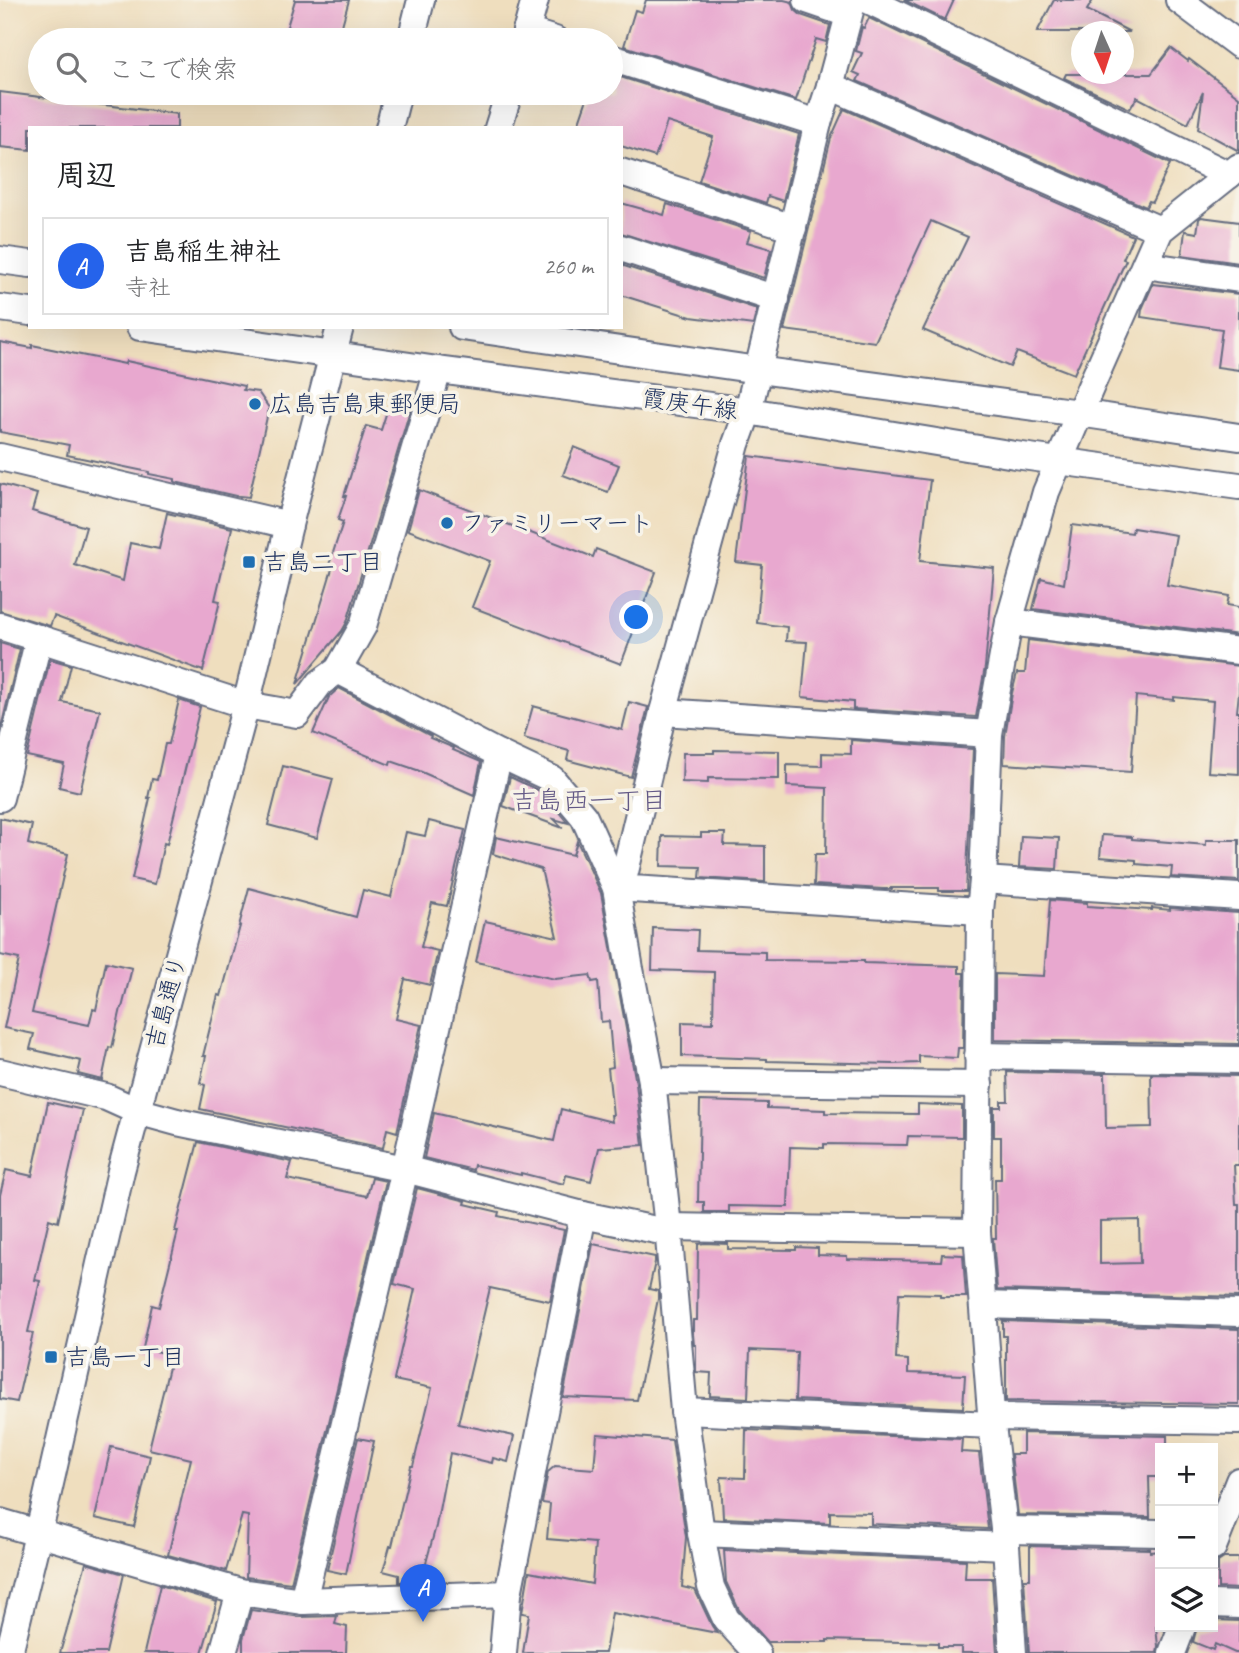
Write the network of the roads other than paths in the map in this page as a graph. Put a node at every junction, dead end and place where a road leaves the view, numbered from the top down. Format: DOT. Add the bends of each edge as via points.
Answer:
graph roads {
  1 [pos="421,0"];
  2 [pos="535,0"];
  3 [pos="807,0"];
  4 [pos="1179,0"];
  5 [pos="857,4"];
  6 [pos="414,28"];
  7 [pos="527,28"];
  8 [pos="1239,45"];
  9 [pos="623,62"];
  10 [pos="830,86"];
  11 [pos="395,105"];
  12 [pos="505,105"];
  13 [pos="818,123"];
  14 [pos="390,126"];
  15 [pos="499,126"];
  16 [pos="1234,171"];
  17 [pos="623,173"];
  18 [pos="793,228"];
  19 [pos="1160,230"];
  20 [pos="623,249"];
  21 [pos="0,260"];
  22 [pos="28,264"];
  23 [pos="1144,265"];
  24 [pos="1239,279"];
  25 [pos="776,299"];
  26 [pos="0,308"];
  27 [pos="28,312"];
  28 [pos="154,329"];
  29 [pos="339,329"];
  30 [pos="476,329"];
  31 [pos="333,354"];
  32 [pos="438,370"];
  33 [pos="758,370"];
  34 [pos="748,411"];
  35 [pos="1079,413"];
  36 [pos="1239,437"];
  37 [pos="0,457"];
  38 [pos="1060,461"];
  39 [pos="1239,485"];
  40 [pos="289,525"];
  41 [pos="1009,622"];
  42 [pos="0,626"];
  43 [pos="38,638"];
  44 [pos="1239,651"];
  45 [pos="338,670"];
  46 [pos="246,705"];
  47 [pos="663,712"];
  48 [pos="989,734"];
  49 [pos="499,754"];
  50 [pos="0,798"];
  51 [pos="982,880"];
  52 [pos="616,888"];
  53 [pos="1239,897"];
  54 [pos="979,911"];
  55 [pos="978,1056"];
  56 [pos="1239,1060"];
  57 [pos="0,1072"];
  58 [pos="653,1081"];
  59 [pos="979,1084"];
  60 [pos="136,1111"];
  61 [pos="405,1169"];
  62 [pos="583,1215"];
  63 [pos="668,1227"];
  64 [pos="977,1232"];
  65 [pos="984,1305"];
  66 [pos="1239,1313"];
  67 [pos="684,1411"];
  68 [pos="992,1421"];
  69 [pos="1239,1421"];
  70 [pos="1239,1481"];
  71 [pos="0,1522"];
  72 [pos="1218,1529"];
  73 [pos="39,1532"];
  74 [pos="701,1533"];
  75 [pos="1155,1533"];
  76 [pos="1005,1538"];
  77 [pos="240,1592"];
  78 [pos="508,1594"];
  79 [pos="303,1601"];
  80 [pos="1218,1604"];
  81 [pos="1239,1605"];
  82 [pos="1180,1632"];
  83 [pos="9,1653"];
  84 [pos="223,1653"];
  85 [pos="503,1653"];
  86 [pos="757,1653"];
  87 [pos="1013,1653"];
  88 [pos="1172,1653"];
  1 -- 6 [label="street"];
  2 -- 7 [label="street"];
  3 -- 5 [label="street"];
  4 -- 8 [label="street"];
  5 -- 10 [label="street"];
  5 -- 16 [label="street"];
  9 -- 13 [label="street"];
  10 -- 13 [label="street"];
  10 -- 19 [label="street"];
  11 -- 14 [label="street"];
  12 -- 15 [label="street"];
  13 -- 18 [label="street"];
  16 -- 19 [label="street"];
  17 -- 18 [label="street"];
  18 -- 25 [label="street"];
  19 -- 23 [label="street"];
  20 -- 25 [label="street"];
  21 -- 22 [label="street"];
  23 -- 24 [label="street"];
  23 -- 35 [label="street"];
  25 -- 33 [label="street"];
  26 -- 27 [label="street"];
  28 -- 31 [label="street, 霞庚午線"];
  29 -- 31 [label="street, 吉島通り"];
  30 -- 33 [label="street"];
  31 -- 32 [label="street, 霞庚午線"];
  31 -- 40 [label="street, 吉島通り"];
  32 -- 34 [label="street, 霞庚午線"];
  32 -- 45 [label="street" via="363,625"];
  33 -- 34 [label="street"];
  33 -- 35 [label="street"];
  34 -- 38 [label="street, 霞庚午線"];
  34 -- 47 [label="street"];
  35 -- 36 [label="street"];
  35 -- 38 [label="street"];
  37 -- 40 [label="street"];
  38 -- 39 [label="street, 霞庚午線"];
  38 -- 41 [label="street" via="1046,492"];
  40 -- 46 [label="street, 吉島通り"];
  41 -- 44 [label="street"];
  41 -- 48 [label="street"];
  42 -- 43 [label="street"];
  43 -- 46 [label="street"];
  43 -- 50 [label="street"];
  45 -- 46 [label="street" via="320,683 297,714"];
  45 -- 49 [label="street"];
  46 -- 60 [label="street, 吉島通り"];
  47 -- 48 [label="street"];
  47 -- 52 [label="street" via="625,872"];
  48 -- 51 [label="street"];
  49 -- 52 [label="street" via="552,779 584,817"];
  49 -- 61 [label="street"];
  51 -- 53 [label="street"];
  51 -- 54 [label="street"];
  52 -- 54 [label="street"];
  52 -- 58 [label="street"];
  54 -- 55 [label="street"];
  55 -- 56 [label="street"];
  55 -- 59 [label="street"];
  57 -- 60 [label="street" via="106,1097"];
  58 -- 59 [label="street"];
  58 -- 63 [label="street"];
  59 -- 64 [label="street"];
  60 -- 61 [label="street"];
  60 -- 73 [label="street, 吉島通り"];
  61 -- 62 [label="street"];
  61 -- 79 [label="street"];
  62 -- 63 [label="street" via="656,1230"];
  62 -- 78 [label="street"];
  63 -- 64 [label="street"];
  63 -- 67 [label="street"];
  64 -- 65 [label="street"];
  65 -- 66 [label="street"];
  65 -- 68 [label="street"];
  67 -- 68 [label="street"];
  67 -- 74 [label="street"];
  68 -- 69 [label="street"];
  68 -- 76 [label="street"];
  70 -- 72 [label="street"];
  71 -- 73 [label="street"];
  73 -- 77 [label="street"];
  73 -- 83 [label="street, 吉島通り"];
  74 -- 76 [label="street"];
  74 -- 86 [label="street" via="711,1587 726,1619"];
  75 -- 76 [label="street"];
  76 -- 87 [label="street"];
  77 -- 79 [label="street"];
  77 -- 84 [label="street"];
  78 -- 79 [label="street"];
  78 -- 85 [label="street"];
  80 -- 81 [label="street"];
  82 -- 88 [label="street"];
}
